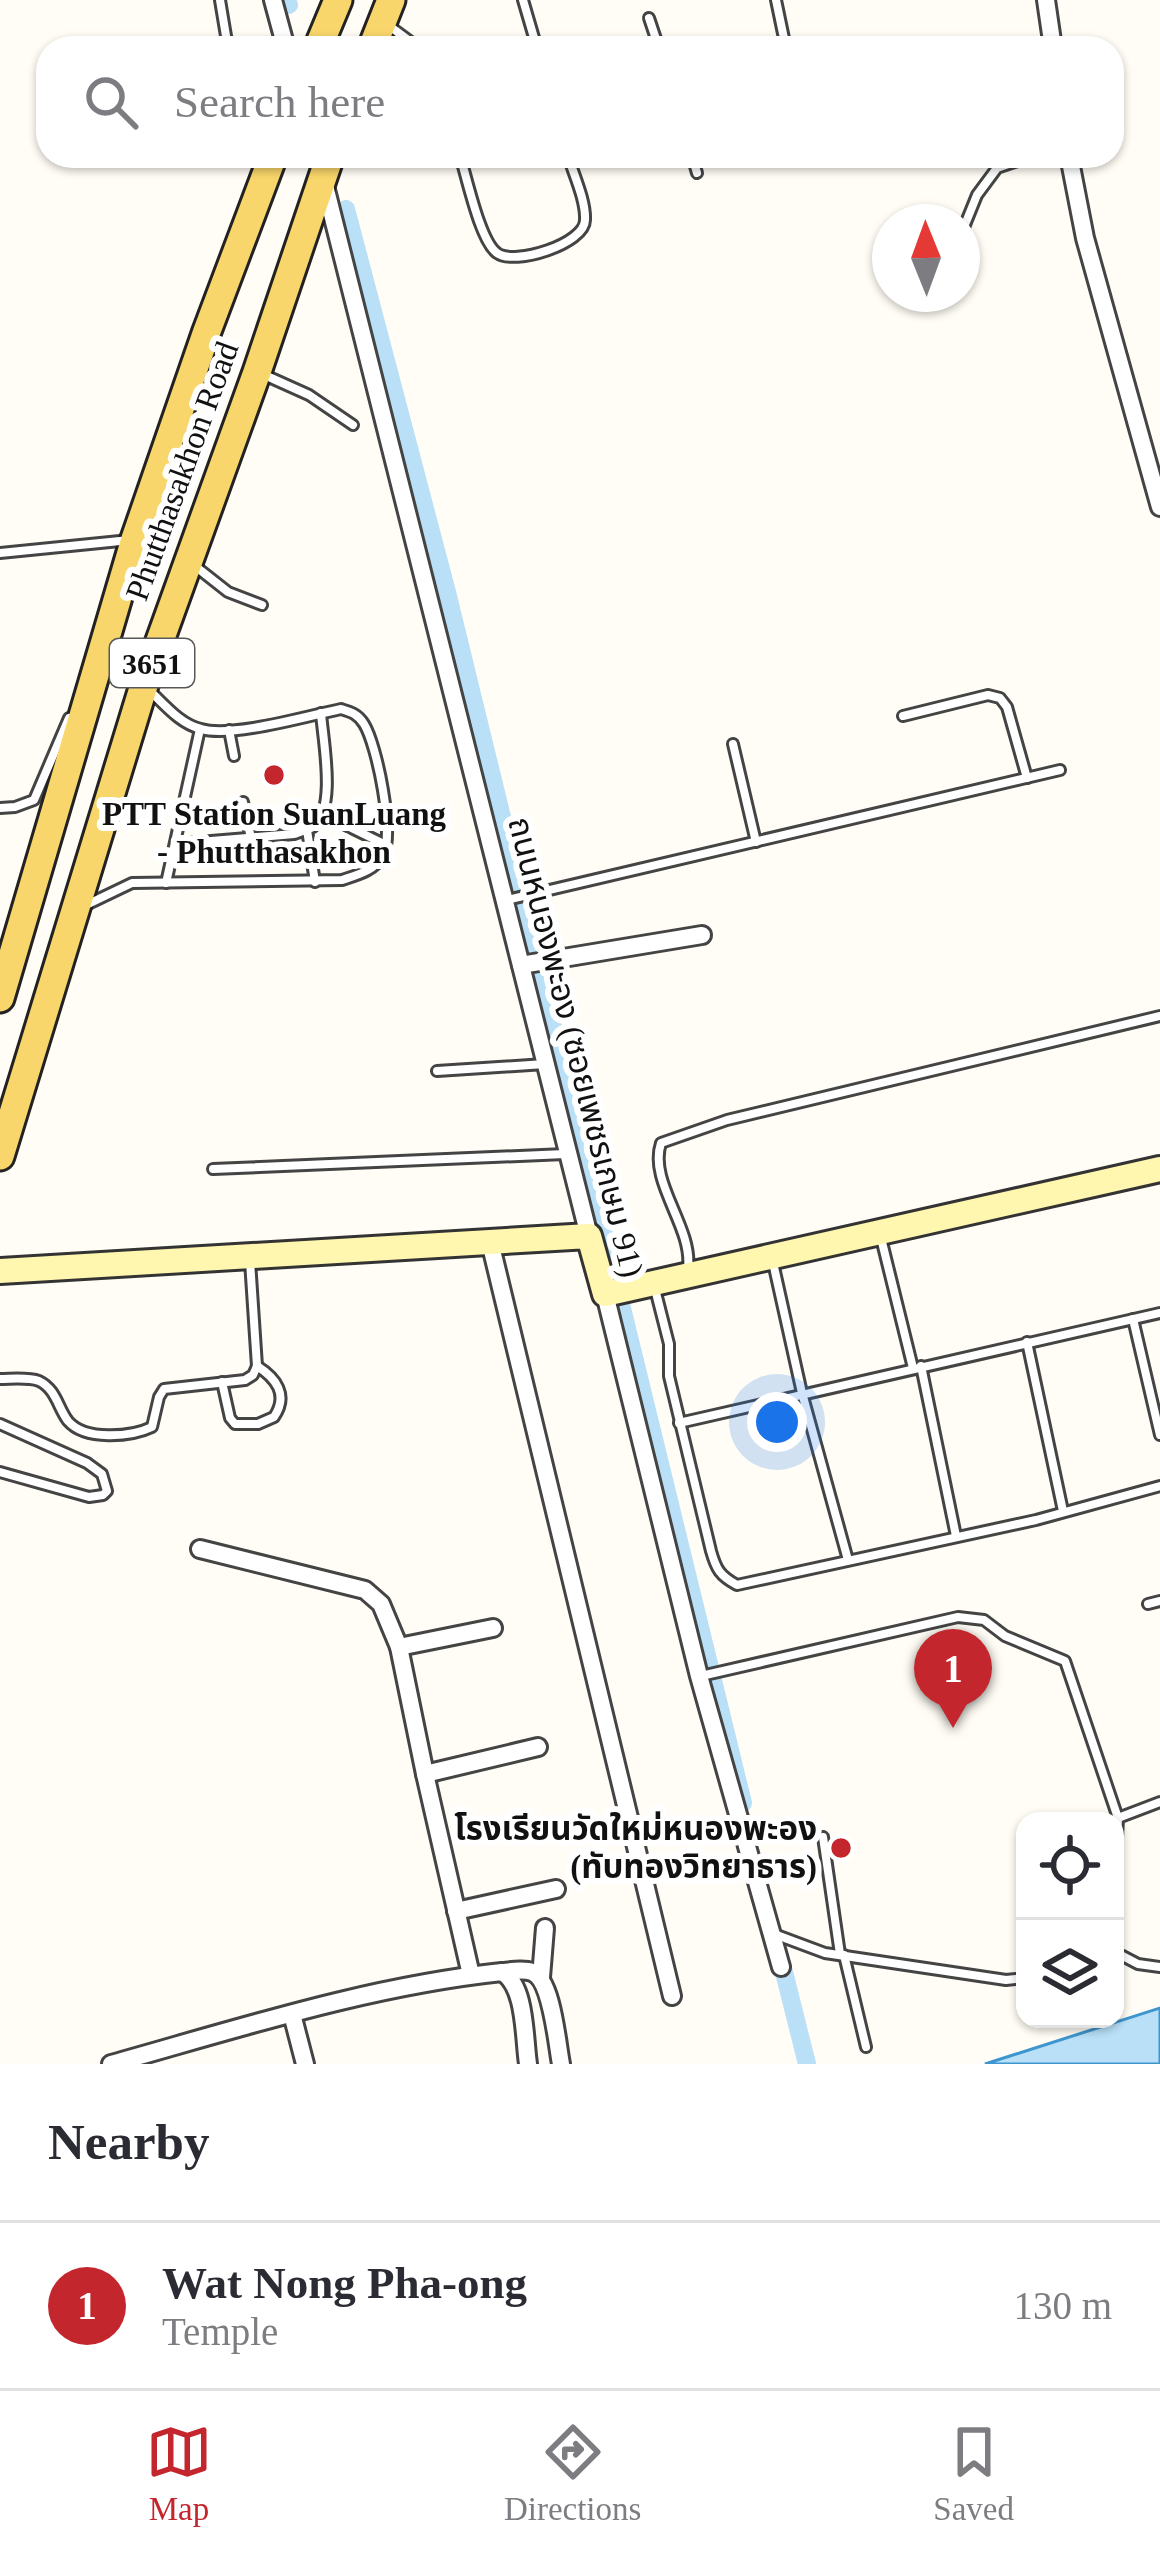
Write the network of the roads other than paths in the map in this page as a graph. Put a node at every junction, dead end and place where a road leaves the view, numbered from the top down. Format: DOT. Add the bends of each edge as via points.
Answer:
graph roads {
  1 [pos="220,0"];
  2 [pos="273,0"];
  3 [pos="338,0"];
  4 [pos="523,0"];
  5 [pos="776,0"];
  6 [pos="1046,0"];
  7 [pos="387,10"];
  8 [pos="649,18"];
  9 [pos="226,36"];
  10 [pos="283,36"];
  11 [pos="323,36"];
  12 [pos="409,36"];
  13 [pos="534,36"];
  14 [pos="655,36"];
  15 [pos="784,36"];
  16 [pos="1051,36"];
  17 [pos="268,168"];
  18 [pos="325,168"];
  19 [pos="326,168"];
  20 [pos="464,168"];
  21 [pos="571,168"];
  22 [pos="696,168"];
  23 [pos="997,168"];
  24 [pos="1071,168"];
  25 [pos="698,173"];
  26 [pos="973,204"];
  27 [pos="256,372"];
  28 [pos="352,425"];
  29 [pos="1160,507"];
  30 [pos="135,539"];
  31 [pos="0,553"];
  32 [pos="189,561"];
  33 [pos="262,605"];
  34 [pos="114,616"];
  35 [pos="145,685"];
  36 [pos="321,713"];
  37 [pos="903,716"];
  38 [pos="200,729"];
  39 [pos="229,730"];
  40 [pos="733,744"];
  41 [pos="234,756"];
  42 [pos="1060,770"];
  43 [pos="1027,778"];
  44 [pos="243,802"];
  45 [pos="0,808"];
  46 [pos="323,814"];
  47 [pos="307,830"];
  48 [pos="250,838"];
  49 [pos="756,842"];
  50 [pos="175,844"];
  51 [pos="386,845"];
  52 [pos="315,882"];
  53 [pos="166,883"];
  54 [pos="504,901"];
  55 [pos="75,910"];
  56 [pos="702,935"];
  57 [pos="520,965"];
  58 [pos="2,980"];
  59 [pos="1160,1016"];
  60 [pos="547,1064"];
  61 [pos="437,1071"];
  62 [pos="568,1154"];
  63 [pos="0,1156"];
  64 [pos="1160,1168"];
  65 [pos="213,1169"];
  66 [pos="879,1232"];
  67 [pos="589,1236"];
  68 [pos="490,1243"];
  69 [pos="772,1257"];
  70 [pos="250,1258"];
  71 [pos="0,1271"];
  72 [pos="688,1276"];
  73 [pos="653,1283"];
  74 [pos="605,1294"];
  75 [pos="1160,1313"];
  76 [pos="1133,1318"];
  77 [pos="1027,1342"];
  78 [pos="257,1366"];
  79 [pos="917,1367"];
  80 [pos="0,1379"];
  81 [pos="223,1382"];
  82 [pos="802,1393"];
  83 [pos="680,1423"];
  84 [pos="0,1424"];
  85 [pos="1160,1435"];
  86 [pos="0,1472"];
  87 [pos="1160,1486"];
  88 [pos="1063,1511"];
  89 [pos="956,1536"];
  90 [pos="200,1549"];
  91 [pos="848,1560"];
  92 [pos="1160,1601"];
  93 [pos="1148,1604"];
  94 [pos="493,1628"];
  95 [pos="399,1647"];
  96 [pos="699,1676"];
  97 [pos="538,1748"];
  98 [pos="424,1774"];
  99 [pos="1160,1802"];
  100 [pos="1116,1812"];
  101 [pos="1124,1816"];
  102 [pos="823,1837"];
  103 [pos="556,1889"];
  104 [pos="456,1911"];
  105 [pos="545,1928"];
  106 [pos="772,1934"];
  107 [pos="842,1955"];
  108 [pos="1124,1957"];
  109 [pos="781,1967"];
  110 [pos="1160,1967"];
  111 [pos="502,1972"];
  112 [pos="471,1976"];
  113 [pos="541,1977"];
  114 [pos="1016,1979"];
  115 [pos="672,1996"];
  116 [pos="292,2014"];
  117 [pos="866,2048"];
  118 [pos="111,2064"];
  119 [pos="305,2064"];
  120 [pos="528,2064"];
  121 [pos="561,2064"];
  1 -- 9 [label="lane"];
  2 -- 10 [label="street"];
  3 -- 11 [label="main road"];
  4 -- 13 [label="lane"];
  5 -- 15 [label="lane"];
  6 -- 16 [label="street"];
  7 -- 12 [label="lane"];
  8 -- 14 [label="lane"];
  17 -- 30 [label="main road, Phutthasakhon Road / 3651"];
  18 -- 27 [label="main road, Phutthasakhon Road / 3651"];
  19 -- 54 [label="street, ถนนหนองพะอง (ซอยเพชรเกษม 91)"];
  20 -- 21 [label="lane" via="493,251 518,259 583,232"];
  22 -- 25 [label="lane"];
  23 -- 26 [label="lane"];
  24 -- 29 [label="street"];
  27 -- 28 [label="lane"];
  27 -- 32 [label="main road, Phutthasakhon Road / 3651"];
  30 -- 31 [label="lane"];
  30 -- 34 [label="main road, Phutthasakhon Road / 3651"];
  32 -- 33 [label="lane" via="228,592"];
  32 -- 35 [label="main road, Phutthasakhon Road / 3651"];
  34 -- 45 [label="lane" via="34,800"];
  34 -- 58 [label="main road, Phutthasakhon Road / 3651"];
  35 -- 38 [label="lane"];
  35 -- 55 [label="main road, Phutthasakhon Road / 3651"];
  36 -- 39 [label="lane"];
  36 -- 46 [label="lane"];
  36 -- 51 [label="lane" via="355,713 366,726 384,791"];
  37 -- 43 [label="lane" via="1000,698"];
  38 -- 39 [label="lane"];
  38 -- 50 [label="lane"];
  39 -- 41 [label="lane"];
  40 -- 49 [label="lane"];
  42 -- 43 [label="lane"];
  43 -- 49 [label="lane"];
  44 -- 48 [label="lane"];
  46 -- 47 [label="lane"];
  46 -- 51 [label="lane"];
  47 -- 48 [label="lane"];
  47 -- 52 [label="lane"];
  48 -- 50 [label="lane"];
  49 -- 54 [label="lane"];
  50 -- 53 [label="lane"];
  51 -- 52 [label="lane" via="367,872"];
  52 -- 53 [label="lane"];
  53 -- 55 [label="lane" via="132,883"];
  54 -- 57 [label="street, ถนนหนองพะอง (ซอยเพชรเกษม 91)"];
  55 -- 63 [label="main road, Phutthasakhon Road / 3651"];
  56 -- 57 [label="street"];
  57 -- 60 [label="street, ถนนหนองพะอง (ซอยเพชรเกษม 91)"];
  59 -- 72 [label="lane" via="727,1120 661,1144 658,1162 688,1245"];
  60 -- 61 [label="lane"];
  60 -- 62 [label="street, ถนนหนองพะอง (ซอยเพชรเกษม 91)"];
  62 -- 65 [label="lane"];
  62 -- 67 [label="street, ถนนหนองพะอง (ซอยเพชรเกษม 91)"];
  64 -- 66 [label="main road"];
  66 -- 69 [label="main road"];
  66 -- 79 [label="lane"];
  67 -- 68 [label="main road"];
  67 -- 74 [label="main road, ถนนหนองพะอง (ซอยเพชรเกษม 91)"];
  68 -- 70 [label="main road"];
  68 -- 115 [label="street"];
  69 -- 72 [label="main road"];
  69 -- 82 [label="lane"];
  70 -- 71 [label="main road"];
  70 -- 78 [label="lane"];
  72 -- 73 [label="main road"];
  73 -- 74 [label="main road"];
  73 -- 83 [label="lane"];
  74 -- 96 [label="street, ถนนหนองพะอง (ซอยเพชรเกษม 91)"];
  75 -- 76 [label="lane"];
  76 -- 77 [label="lane"];
  76 -- 85 [label="lane"];
  77 -- 79 [label="lane"];
  77 -- 88 [label="lane"];
  78 -- 81 [label="lane" via="245,1380"];
  78 -- 81 [label="lane" via="277,1383 274,1417 235,1424"];
  79 -- 82 [label="lane"];
  79 -- 89 [label="lane"];
  80 -- 81 [label="lane" via="39,1381 78,1430 103,1433 152,1426 164,1389"];
  82 -- 83 [label="lane"];
  82 -- 91 [label="lane"];
  83 -- 91 [label="lane" via="716,1569 725,1578 758,1582"];
  84 -- 86 [label="lane" via="87,1463 106,1491 89,1496"];
  87 -- 88 [label="lane"];
  88 -- 89 [label="lane"];
  89 -- 91 [label="lane"];
  90 -- 95 [label="street" via="364,1591 381,1604"];
  92 -- 93 [label="lane"];
  94 -- 95 [label="street"];
  95 -- 98 [label="street"];
  96 -- 100 [label="lane" via="958,1617 984,1620 1064,1661"];
  96 -- 106 [label="street, ถนนหนองพะอง (ซอยเพชรเกษม 91)"];
  97 -- 98 [label="street"];
  98 -- 104 [label="street"];
  99 -- 101 [label="lane"];
  102 -- 107 [label="lane"];
  103 -- 104 [label="street"];
  104 -- 112 [label="street"];
  105 -- 113 [label="street"];
  106 -- 107 [label="lane"];
  106 -- 109 [label="street, ถนนหนองพะอง (ซอยเพชรเกษม 91)"];
  107 -- 114 [label="lane"];
  107 -- 117 [label="lane"];
  108 -- 110 [label="lane"];
  111 -- 112 [label="street"];
  111 -- 113 [label="street"];
  111 -- 120 [label="street" via="518,1991"];
  112 -- 116 [label="street"];
  113 -- 121 [label="street"];
  116 -- 118 [label="street"];
  116 -- 119 [label="street"];
}
